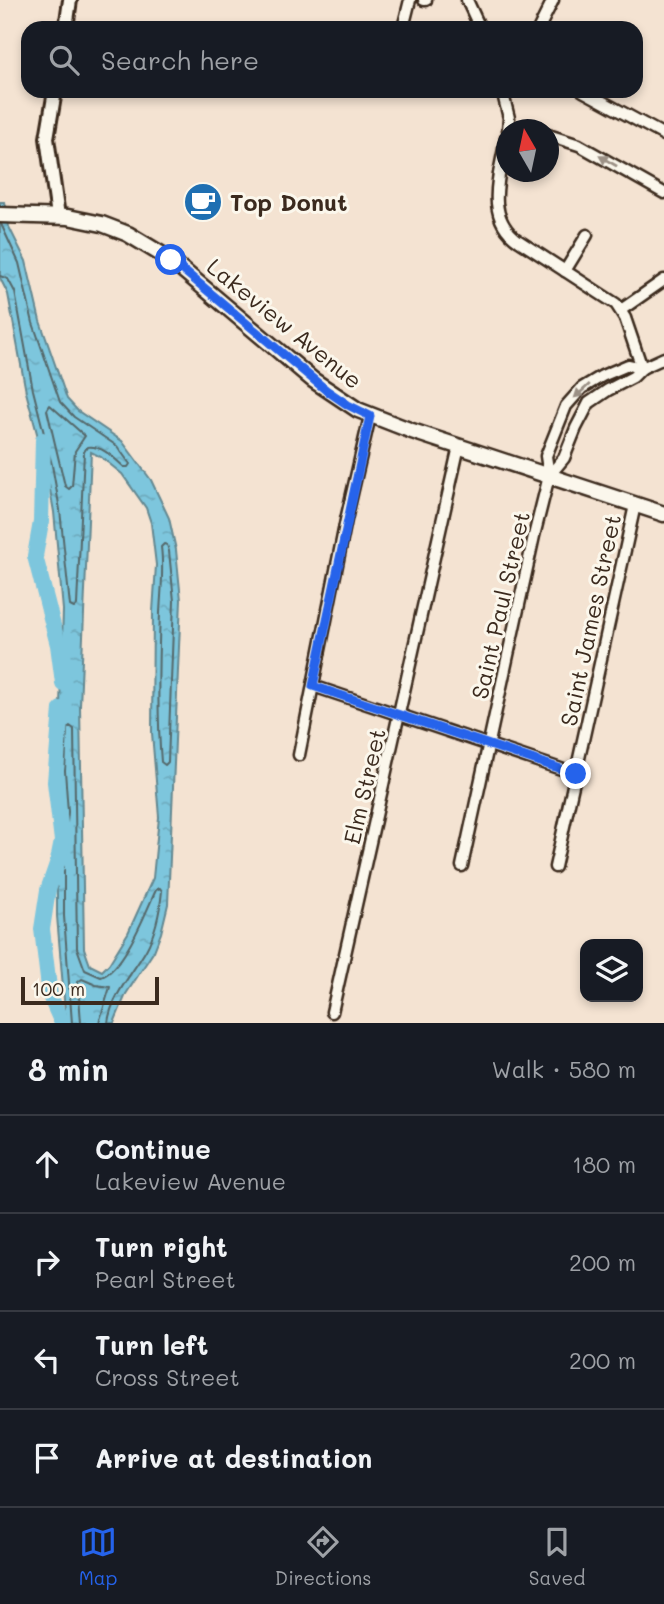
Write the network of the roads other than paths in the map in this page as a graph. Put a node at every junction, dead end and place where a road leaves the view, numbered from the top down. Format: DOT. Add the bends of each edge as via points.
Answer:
graph roads {
  1 [pos="70,0"];
  2 [pos="410,0"];
  3 [pos="467,0"];
  4 [pos="554,0"];
  5 [pos="67,21"];
  6 [pos="405,21"];
  7 [pos="478,21"];
  8 [pos="543,21"];
  9 [pos="54,98"];
  10 [pos="504,98"];
  11 [pos="607,98"];
  12 [pos="509,119"];
  13 [pos="664,135"];
  14 [pos="559,139"];
  15 [pos="499,182"];
  16 [pos="664,193"];
  17 [pos="6,215"];
  18 [pos="58,216"];
  19 [pos="587,235"];
  20 [pos="565,271"];
  21 [pos="664,280"];
  22 [pos="621,310"];
  23 [pos="664,358"];
  24 [pos="642,368"];
  25 [pos="370,416"];
  26 [pos="459,446"];
  27 [pos="549,476"];
  28 [pos="635,505"];
  29 [pos="664,514"];
  30 [pos="313,686"];
  31 [pos="400,716"];
  32 [pos="489,744"];
  33 [pos="299,755"];
  34 [pos="576,774"];
  35 [pos="462,866"];
  36 [pos="555,867"];
  37 [pos="332,1012"];
  1 -- 5 [label="street"];
  2 -- 6 [label="street"];
  3 -- 7 [label="street"];
  4 -- 8 [label="street"];
  9 -- 18 [label="street" via="47,138"];
  10 -- 12 [label="street"];
  11 -- 13 [label="street"];
  16 -- 14 [label="street, one-way"];
  15 -- 20 [label="street" via="496,197 501,223 511,236"];
  17 -- 18 [label="main road, Lakeview Avenue"];
  18 -- 25 [label="main road, Lakeview Avenue" via="110,227 160,252 319,385"];
  19 -- 20 [label="street"];
  20 -- 22 [label="street"];
  21 -- 22 [label="street"];
  22 -- 24 [label="street"];
  23 -- 24 [label="street"];
  24 -- 27 [label="street" via="589,403 564,458"];
  24 -- 27 [label="street, one-way" via="628,365 602,376 582,388 566,406 546,456"];
  25 -- 26 [label="main road, Lakeview Avenue"];
  25 -- 30 [label="street"];
  26 -- 27 [label="main road, Lakeview Avenue"];
  26 -- 31 [label="street, Elm Street"];
  27 -- 28 [label="main road, Lakeview Avenue"];
  27 -- 32 [label="street, Saint Paul Street"];
  28 -- 29 [label="main road, Lakeview Avenue"];
  28 -- 34 [label="street, Saint James Street"];
  30 -- 31 [label="street"];
  30 -- 33 [label="street"];
  31 -- 32 [label="street"];
  31 -- 37 [label="street, Elm Street"];
  32 -- 34 [label="street"];
  32 -- 35 [label="street, Saint Paul Street"];
  34 -- 36 [label="street, Saint James Street"];
}
